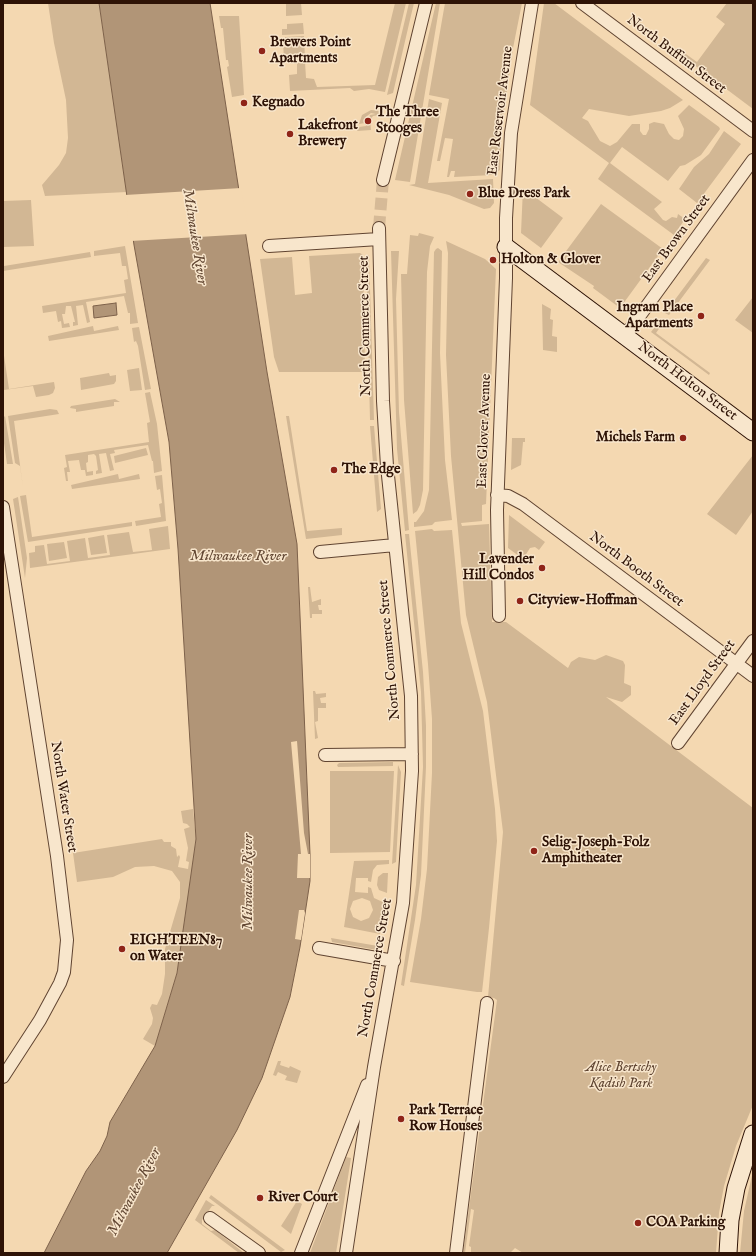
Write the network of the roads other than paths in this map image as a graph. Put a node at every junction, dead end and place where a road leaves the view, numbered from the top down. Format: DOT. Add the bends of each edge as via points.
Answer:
graph roads {
  1 [pos="426,3"];
  2 [pos="532,3"];
  3 [pos="582,3"];
  4 [pos="753,131"];
  5 [pos="753,160"];
  6 [pos="383,180"];
  7 [pos="269,246"];
  8 [pos="506,247"];
  9 [pos="625,336"];
  10 [pos="753,432"];
  11 [pos="497,495"];
  12 [pos="3,507"];
  13 [pos="395,545"];
  14 [pos="320,552"];
  15 [pos="499,616"];
  16 [pos="753,641"];
  17 [pos="736,663"];
  18 [pos="753,676"];
  19 [pos="678,743"];
  20 [pos="412,754"];
  21 [pos="325,755"];
  22 [pos="318,948"];
  23 [pos="394,961"];
  24 [pos="487,1003"];
  25 [pos="374,1067"];
  26 [pos="3,1077"];
  27 [pos="753,1134"];
  28 [pos="210,1218"];
  29 [pos="259,1253"];
  30 [pos="301,1253"];
  31 [pos="346,1253"];
  32 [pos="456,1253"];
  33 [pos="728,1253"];
  1 -- 6 [label="street"];
  2 -- 8 [label="street, East Reservoir Avenue" via="511,133"];
  3 -- 4 [label="street, North Buffum Street"];
  5 -- 9 [label="street, East Brown Street"];
  7 -- 13 [label="street, North Commerce Street" via="379,234 383,401"];
  8 -- 9 [label="main road, North Holton Street"];
  8 -- 11 [label="street, East Glover Avenue"];
  9 -- 10 [label="main road, North Holton Street"];
  11 -- 15 [label="street, East Glover Avenue"];
  11 -- 17 [label="street, North Booth Street" via="508,496 523,504"];
  12 -- 26 [label="street, North Water Street" via="57,856 67,940 64,972 57,989"];
  13 -- 14 [label="street"];
  13 -- 20 [label="street, North Commerce Street" via="410,696"];
  16 -- 17 [label="street, East Lloyd Street"];
  17 -- 18 [label="street, North Booth Street"];
  17 -- 19 [label="street, East Lloyd Street"];
  20 -- 21 [label="street"];
  20 -- 23 [label="street, North Commerce Street" via="404,891"];
  22 -- 23 [label="street"];
  23 -- 25 [label="street, North Commerce Street"];
  24 -- 32 [label="street"];
  25 -- 30 [label="street, North Commerce Street"];
  25 -- 31 [label="street, North Commerce Street"];
  27 -- 33 [label="main road" via="734,1199"];
  28 -- 29 [label="street"];
}
